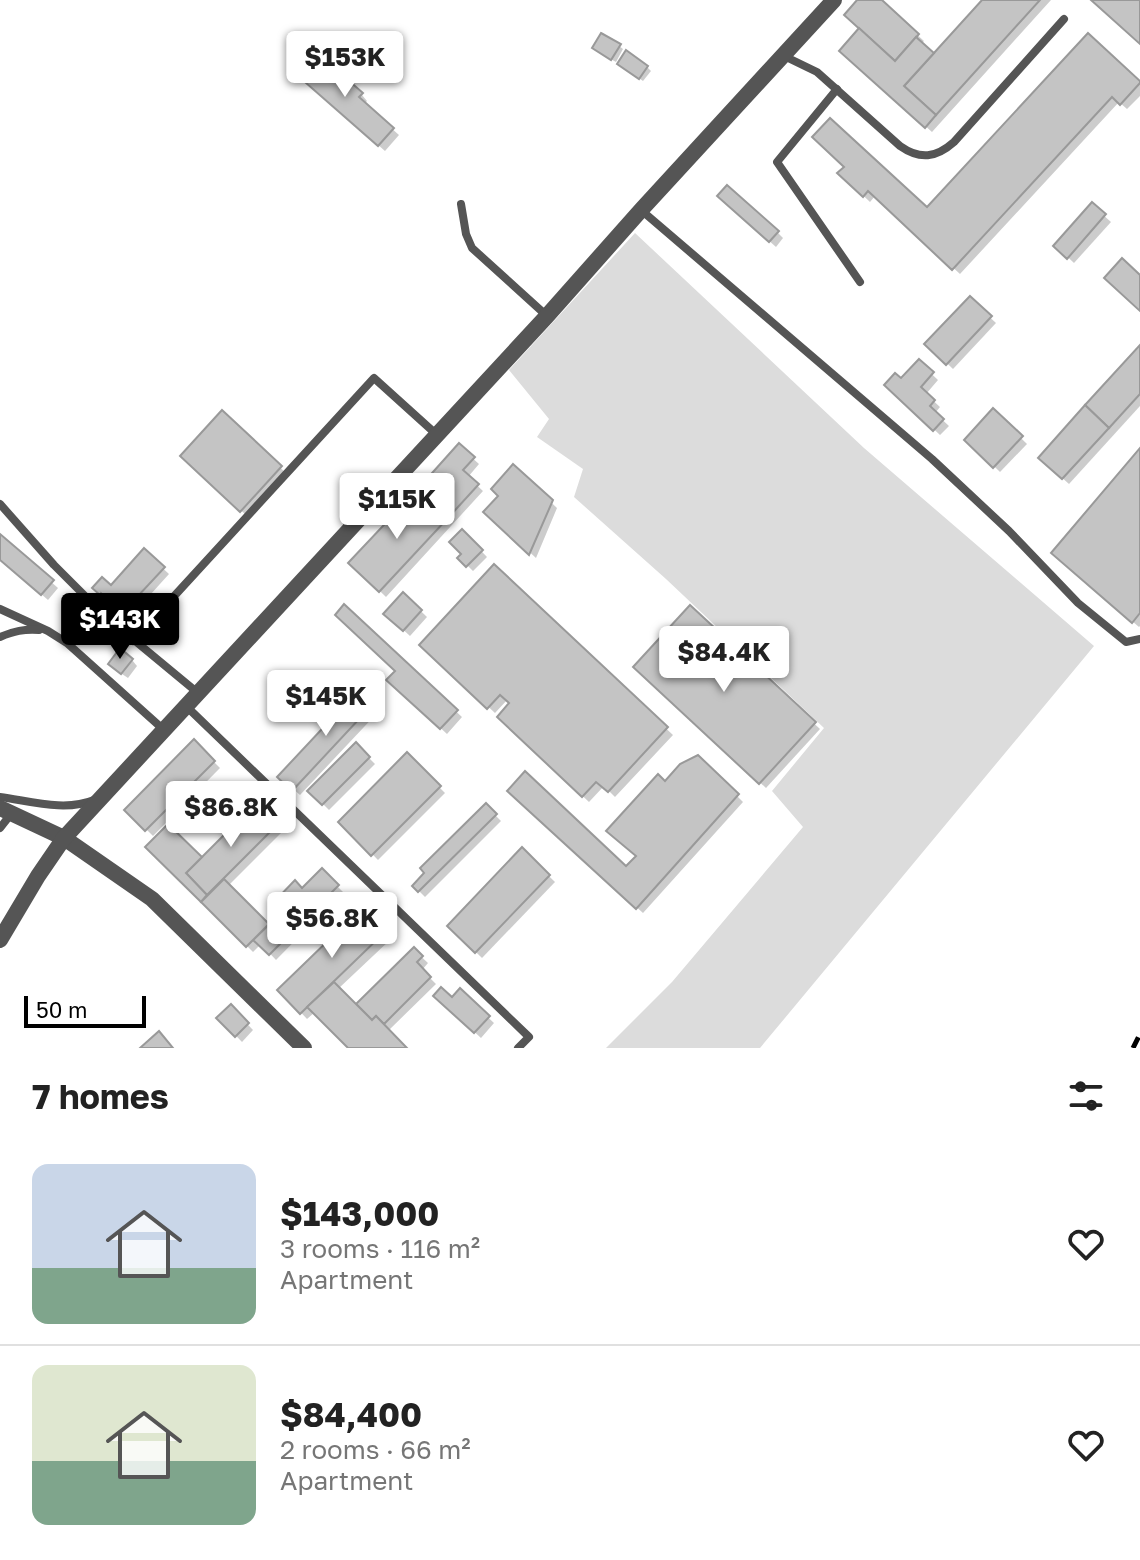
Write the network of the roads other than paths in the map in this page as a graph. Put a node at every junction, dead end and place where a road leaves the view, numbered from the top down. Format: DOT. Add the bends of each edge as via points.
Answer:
graph roads {
  1 [pos="834,0"];
  2 [pos="1064,19"];
  3 [pos="783,55"];
  4 [pos="837,89"];
  5 [pos="461,204"];
  6 [pos="641,210"];
  7 [pos="860,282"];
  8 [pos="547,316"];
  9 [pos="436,434"];
  10 [pos="0,504"];
  11 [pos="0,609"];
  12 [pos="48,631"];
  13 [pos="0,637"];
  14 [pos="1140,639"];
  15 [pos="133,641"];
  16 [pos="199,694"];
  17 [pos="187,707"];
  18 [pos="165,730"];
  19 [pos="0,797"];
  20 [pos="102,797"];
  21 [pos="6,810"];
  22 [pos="0,828"];
  23 [pos="64,838"];
  24 [pos="0,940"];
  25 [pos="304,1048"];
  26 [pos="518,1048"];
  1 -- 3 [label="street"];
  2 -- 4 [label="lane" via="954,142 934,155 910,153"];
  3 -- 4 [label="lane"];
  3 -- 6 [label="street"];
  4 -- 7 [label="lane" via="777,162"];
  5 -- 8 [label="lane" via="472,248"];
  6 -- 8 [label="street"];
  6 -- 14 [label="lane" via="932,459 1078,603 1126,642"];
  8 -- 9 [label="street"];
  9 -- 15 [label="lane" via="374,378"];
  9 -- 16 [label="street"];
  10 -- 15 [label="lane"];
  11 -- 12 [label="lane"];
  12 -- 13 [label="lane" via="25,629"];
  12 -- 18 [label="lane"];
  15 -- 16 [label="lane"];
  16 -- 17 [label="street"];
  17 -- 18 [label="street"];
  17 -- 26 [label="lane" via="529,1037"];
  18 -- 20 [label="street"];
  19 -- 20 [label="lane" via="83,805"];
  20 -- 23 [label="street"];
  21 -- 22 [label="lane"];
  21 -- 23 [label="street"];
  23 -- 24 [label="street"];
  23 -- 25 [label="street" via="152,899"];
}
